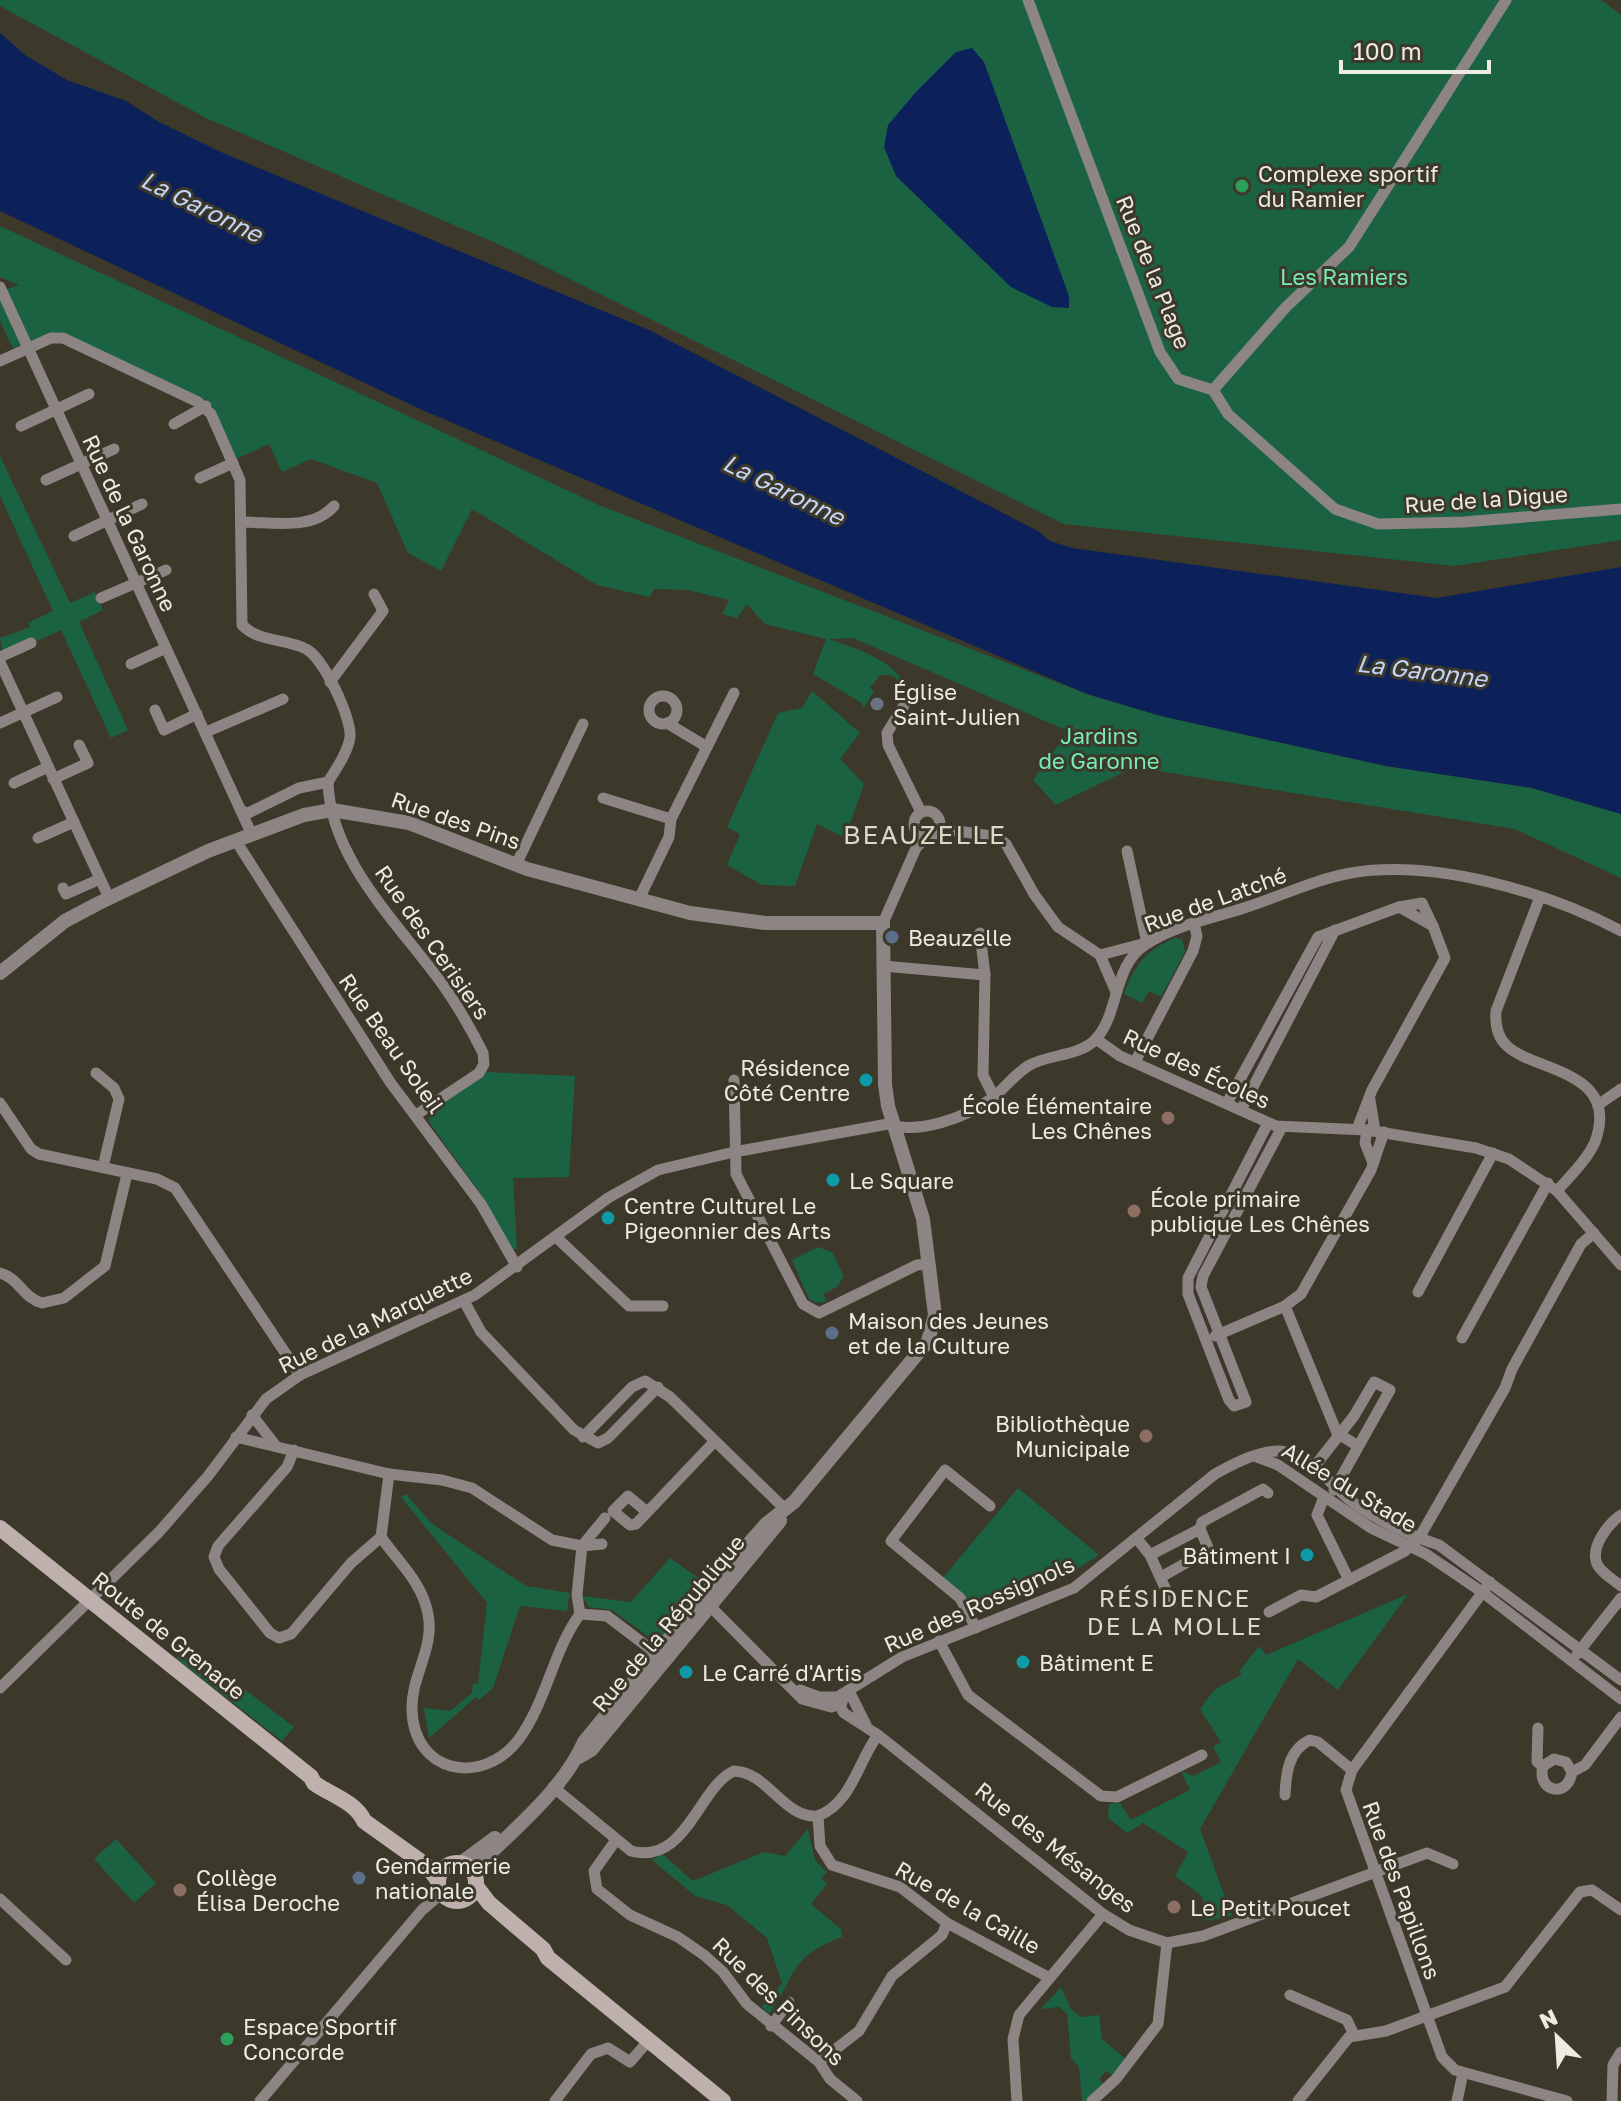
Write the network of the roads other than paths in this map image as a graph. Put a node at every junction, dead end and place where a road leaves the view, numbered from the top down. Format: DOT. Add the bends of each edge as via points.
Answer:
graph roads {
  1 [pos="1028,0"];
  2 [pos="1506,0"];
  3 [pos="0,287"];
  4 [pos="28,348"];
  5 [pos="0,361"];
  6 [pos="1213,390"];
  7 [pos="89,394"];
  8 [pos="206,406"];
  9 [pos="55,410"];
  10 [pos="174,424"];
  11 [pos="21,426"];
  12 [pos="114,449"];
  13 [pos="233,463"];
  14 [pos="80,465"];
  15 [pos="200,478"];
  16 [pos="46,480"];
  17 [pos="142,504"];
  18 [pos="334,506"];
  19 [pos="1621,509"];
  20 [pos="108,520"];
  21 [pos="241,522"];
  22 [pos="74,536"];
  23 [pos="166,570"];
  24 [pos="136,583"];
  25 [pos="374,594"];
  26 [pos="101,598"];
  27 [pos="31,643"];
  28 [pos="166,648"];
  29 [pos="0,660"];
  30 [pos="131,664"];
  31 [pos="330,682"];
  32 [pos="734,693"];
  33 [pos="57,697"];
  34 [pos="283,699"];
  35 [pos="908,699"];
  36 [pos="155,710"];
  37 [pos="23,713"];
  38 [pos="197,714"];
  39 [pos="0,723"];
  40 [pos="667,723"];
  41 [pos="583,724"];
  42 [pos="206,732"];
  43 [pos="79,745"];
  44 [pos="707,747"];
  45 [pos="48,767"];
  46 [pos="53,779"];
  47 [pos="328,782"];
  48 [pos="14,783"];
  49 [pos="603,798"];
  50 [pos="329,810"];
  51 [pos="242,811"];
  52 [pos="921,812"];
  53 [pos="671,819"];
  54 [pos="74,822"];
  55 [pos="939,828"];
  56 [pos="252,835"];
  57 [pos="926,837"];
  58 [pos="38,838"];
  59 [pos="236,841"];
  60 [pos="1127,851"];
  61 [pos="516,865"];
  62 [pos="100,879"];
  63 [pos="63,888"];
  64 [pos="1540,897"];
  65 [pos="109,898"];
  66 [pos="639,899"];
  67 [pos="883,923"];
  68 [pos="1194,923"];
  69 [pos="1335,929"];
  70 [pos="1621,931"];
  71 [pos="980,933"];
  72 [pos="1147,943"];
  73 [pos="1100,955"];
  74 [pos="883,966"];
  75 [pos="0,973"];
  76 [pos="985,975"];
  77 [pos="1116,992"];
  78 [pos="1096,1039"];
  79 [pos="1135,1062"];
  80 [pos="96,1073"];
  81 [pos="734,1080"];
  82 [pos="1621,1089"];
  83 [pos="994,1097"];
  84 [pos="1370,1100"];
  85 [pos="0,1103"];
  86 [pos="1227,1103"];
  87 [pos="1598,1105"];
  88 [pos="1241,1110"];
  89 [pos="416,1115"];
  90 [pos="1268,1123"];
  91 [pos="894,1126"];
  92 [pos="1282,1127"];
  93 [pos="1371,1130"];
  94 [pos="734,1152"];
  95 [pos="1493,1153"];
  96 [pos="1373,1163"];
  97 [pos="103,1167"];
  98 [pos="127,1174"];
  99 [pos="1552,1187"];
  100 [pos="1233,1208"];
  101 [pos="1594,1233"];
  102 [pos="556,1237"];
  103 [pos="928,1264"];
  104 [pos="1621,1265"];
  105 [pos="517,1267"];
  106 [pos="0,1273"];
  107 [pos="1418,1292"];
  108 [pos="464,1301"];
  109 [pos="663,1306"];
  110 [pos="1285,1306"];
  111 [pos="1212,1336"];
  112 [pos="1462,1338"];
  113 [pos="300,1375"];
  114 [pos="658,1387"];
  115 [pos="252,1415"];
  116 [pos="1337,1433"];
  117 [pos="236,1437"];
  118 [pos="583,1437"];
  119 [pos="715,1441"];
  120 [pos="276,1446"];
  121 [pos="1358,1446"];
  122 [pos="294,1450"];
  123 [pos="1256,1457"];
  124 [pos="1312,1466"];
  125 [pos="389,1474"];
  126 [pos="1310,1486"];
  127 [pos="1337,1488"];
  128 [pos="1268,1493"];
  129 [pos="1324,1497"];
  130 [pos="990,1506"];
  131 [pos="786,1510"];
  132 [pos="647,1512"];
  133 [pos="1621,1515"];
  134 [pos="605,1518"];
  135 [pos="0,1528"];
  136 [pos="1200,1529"];
  137 [pos="381,1537"];
  138 [pos="1138,1540"];
  139 [pos="1414,1543"];
  140 [pos="602,1544"];
  141 [pos="582,1546"];
  142 [pos="1150,1555"];
  143 [pos="1161,1577"];
  144 [pos="1349,1580"];
  145 [pos="1621,1586"];
  146 [pos="1486,1587"];
  147 [pos="1621,1598"];
  148 [pos="91,1600"];
  149 [pos="707,1602"];
  150 [pos="1172,1603"];
  151 [pos="1269,1612"];
  152 [pos="580,1614"];
  153 [pos="976,1628"];
  154 [pos="939,1641"];
  155 [pos="1581,1650"];
  156 [pos="658,1654"];
  157 [pos="1571,1661"];
  158 [pos="1621,1680"];
  159 [pos="0,1688"];
  160 [pos="844,1699"];
  161 [pos="1621,1699"];
  162 [pos="1621,1717"];
  163 [pos="1538,1728"];
  164 [pos="878,1735"];
  165 [pos="1202,1755"];
  166 [pos="1543,1766"];
  167 [pos="1352,1770"];
  168 [pos="1572,1772"];
  169 [pos="553,1787"];
  170 [pos="1285,1795"];
  171 [pos="818,1816"];
  172 [pos="616,1840"];
  173 [pos="1453,1864"];
  174 [pos="1374,1873"];
  175 [pos="456,1877"];
  176 [pos="0,1899"];
  177 [pos="1621,1910"];
  178 [pos="1103,1914"];
  179 [pos="947,1923"];
  180 [pos="1167,1943"];
  181 [pos="548,1958"];
  182 [pos="66,1960"];
  183 [pos="1048,1977"];
  184 [pos="1290,1995"];
  185 [pos="789,2002"];
  186 [pos="1427,2015"];
  187 [pos="771,2026"];
  188 [pos="1354,2035"];
  189 [pos="649,2040"];
  190 [pos="1621,2052"];
  191 [pos="819,2062"];
  192 [pos="1463,2073"];
  193 [pos="1017,2100"];
  194 [pos="260,2101"];
  195 [pos="555,2101"];
  196 [pos="723,2101"];
  197 [pos="857,2101"];
  198 [pos="1006,2101"];
  199 [pos="1092,2101"];
  200 [pos="1298,2101"];
  201 [pos="1457,2101"];
  202 [pos="1567,2101"];
  203 [pos="1612,2101"];
  1 -- 6 [label="street, Rue de la Plage" via="1160,352 1178,379"];
  2 -- 6 [label="street" via="1349,247 1286,307"];
  3 -- 4 [label="street, Rue de la Garonne"];
  4 -- 5 [label="street"];
  4 -- 8 [label="street" via="63,338"];
  4 -- 9 [label="street, Rue de la Garonne"];
  6 -- 19 [label="street, Rue de la Digue" via="1228,414 1335,509 1378,524"];
  7 -- 9 [label="street"];
  8 -- 10 [label="street"];
  8 -- 13 [label="street"];
  9 -- 11 [label="street"];
  9 -- 14 [label="street, Rue de la Garonne"];
  12 -- 14 [label="street"];
  13 -- 15 [label="street"];
  13 -- 21 [label="street" via="240,480"];
  14 -- 16 [label="street"];
  14 -- 20 [label="street, Rue de la Garonne"];
  17 -- 20 [label="street"];
  18 -- 21 [label="street" via="310,522"];
  20 -- 22 [label="street"];
  20 -- 24 [label="street, Rue de la Garonne"];
  21 -- 31 [label="street" via="242,625 251,633 313,653"];
  23 -- 24 [label="street"];
  24 -- 26 [label="street"];
  24 -- 28 [label="street, Rue de la Garonne"];
  25 -- 31 [label="street" via="383,611"];
  27 -- 29 [label="street"];
  28 -- 30 [label="street"];
  28 -- 38 [label="street, Rue de la Garonne"];
  29 -- 37 [label="street"];
  31 -- 47 [label="street" via="350,727 350,741"];
  32 -- 44 [label="street"];
  33 -- 37 [label="street"];
  34 -- 42 [label="street"];
  35 -- 52 [label="street" via="887,733 888,745"];
  36 -- 38 [label="street" via="164,730"];
  37 -- 39 [label="street"];
  37 -- 45 [label="street"];
  38 -- 42 [label="street, Rue de la Garonne"];
  40 -- 44 [label="street"];
  41 -- 61 [label="street"];
  42 -- 51 [label="street, Rue de la Garonne"];
  43 -- 46 [label="street" via="88,763"];
  44 -- 53 [label="street"];
  45 -- 46 [label="street"];
  45 -- 48 [label="street"];
  46 -- 54 [label="street"];
  47 -- 50 [label="street"];
  47 -- 51 [label="street"];
  49 -- 53 [label="street"];
  50 -- 56 [label="street, Rue des Pins"];
  50 -- 61 [label="street, Rue des Pins" via="409,823"];
  50 -- 89 [label="street, Rue des Cerisiers" via="367,885 446,989 483,1053 479,1073"];
  51 -- 56 [label="street, Rue de la Garonne"];
  52 -- 55 [label="street" via="935,815"];
  52 -- 57 [label="street" via="914,827"];
  53 -- 66 [label="street" via="669,837"];
  54 -- 58 [label="street"];
  54 -- 62 [label="street"];
  55 -- 57 [label="street"];
  55 -- 73 [label="street" via="997,837 1006,844 1058,927"];
  56 -- 59 [label="street, Rue des Pins"];
  57 -- 67 [label="street" via="916,848"];
  59 -- 65 [label="street, Rue des Pins"];
  59 -- 89 [label="street, Rue Beau Soleil"];
  60 -- 72 [label="street"];
  61 -- 66 [label="street, Rue des Pins"];
  62 -- 63 [label="street" via="66,894"];
  62 -- 65 [label="street"];
  64 -- 68 [label="street, Rue de Latché" via="1443,874 1372,871 1349,873"];
  64 -- 70 [label="street, Rue de Latché"];
  64 -- 87 [label="street" via="1495,1023 1507,1046 1576,1076"];
  65 -- 75 [label="street, Rue des Pins" via="72,916"];
  66 -- 67 [label="street, Rue des Pins" via="751,922"];
  67 -- 74 [label="street, Rue de la République"];
  68 -- 72 [label="street, Rue de Latché"];
  68 -- 79 [label="street" via="1193,951"];
  69 -- 84 [label="street" via="1399,907 1433,926 1445,958"];
  69 -- 86 [label="street" via="1318,937"];
  69 -- 88 [label="street"];
  71 -- 76 [label="street"];
  72 -- 73 [label="street"];
  72 -- 77 [label="street, Rue de Latché" via="1131,957"];
  73 -- 77 [label="street"];
  74 -- 76 [label="street"];
  74 -- 91 [label="street, Rue de la République" via="885,1084"];
  76 -- 83 [label="street" via="983,1075"];
  77 -- 78 [label="street, Rue de Latché"];
  78 -- 79 [label="street, Rue des Écoles"];
  78 -- 83 [label="street" via="1028,1066"];
  79 -- 86 [label="street, Rue des Écoles"];
  80 -- 97 [label="street" via="119,1099"];
  81 -- 94 [label="street"];
  82 -- 87 [label="street"];
  83 -- 91 [label="street" via="958,1116"];
  84 -- 93 [label="street"];
  84 -- 93 [label="street"];
  85 -- 97 [label="street" via="39,1154"];
  86 -- 88 [label="street, Rue des Écoles"];
  87 -- 99 [label="street" via="1595,1141"];
  88 -- 90 [label="street, Rue des Écoles"];
  89 -- 105 [label="street, Rue Beau Soleil" via="481,1204"];
  90 -- 92 [label="street, Rue des Écoles"];
  90 -- 100 [label="street"];
  91 -- 94 [label="street, Rue de la Marquette"];
  91 -- 103 [label="street, Rue de la République" via="921,1205"];
  92 -- 93 [label="street, Rue des Écoles"];
  92 -- 100 [label="street"];
  93 -- 95 [label="street, Rue des Écoles"];
  93 -- 96 [label="street" via="1365,1143"];
  93 -- 96 [label="street" via="1381,1148"];
  94 -- 102 [label="street, Rue de la Marquette" via="641,1178"];
  94 -- 103 [label="street" via="736,1174 795,1293 810,1310 819,1313"];
  95 -- 99 [label="street, Rue des Écoles"];
  95 -- 107 [label="street"];
  96 -- 110 [label="street" via="1301,1294"];
  97 -- 98 [label="street"];
  98 -- 106 [label="street" via="110,1253 97,1274 64,1298 42,1303"];
  98 -- 113 [label="street" via="175,1188"];
  99 -- 101 [label="street, Rue des Écoles"];
  99 -- 112 [label="street"];
  100 -- 111 [label="street" via="1188,1278 1188,1294"];
  101 -- 104 [label="street, Rue des Écoles"];
  101 -- 139 [label="street" via="1581,1244"];
  102 -- 105 [label="street, Rue de la Marquette"];
  102 -- 109 [label="street" via="629,1306"];
  103 -- 131 [label="street, Rue de la République" via="935,1315 928,1341"];
  105 -- 108 [label="street, Rue de la Marquette"];
  108 -- 113 [label="street, Rue de la Marquette"];
  108 -- 118 [label="street" via="481,1332"];
  110 -- 111 [label="street"];
  110 -- 116 [label="street"];
  111 -- 111 [label="street" via="1229,1400 1234,1406 1246,1402"];
  113 -- 115 [label="street, Rue de la Marquette"];
  114 -- 118 [label="street" via="645,1381 632,1387"];
  114 -- 118 [label="street" via="608,1438 598,1443"];
  114 -- 119 [label="street"];
  115 -- 117 [label="street, Rue de la Marquette"];
  115 -- 120 [label="street"];
  116 -- 121 [label="street"];
  116 -- 121 [label="street" via="1374,1382 1390,1390"];
  116 -- 124 [label="street"];
  117 -- 120 [label="street"];
  117 -- 148 [label="street, Rue de la Marquette" via="159,1532"];
  119 -- 131 [label="street"];
  119 -- 132 [label="street"];
  120 -- 122 [label="street"];
  121 -- 127 [label="street"];
  122 -- 125 [label="street"];
  122 -- 137 [label="street" via="287,1467 214,1557 270,1633 279,1638 291,1634 351,1563"];
  123 -- 124 [label="street, Allée du Stade" via="1288,1452"];
  123 -- 126 [label="street, Allée du Stade"];
  123 -- 138 [label="street, Rue des Rossignols" via="1215,1474"];
  124 -- 126 [label="street"];
  124 -- 127 [label="street, Allée du Stade"];
  125 -- 137 [label="street"];
  125 -- 141 [label="street" via="472,1488 552,1540"];
  126 -- 129 [label="street, Allée du Stade"];
  127 -- 129 [label="street"];
  127 -- 139 [label="street, Allée du Stade"];
  128 -- 136 [label="street" via="1263,1489 1202,1522"];
  129 -- 139 [label="street, Allée du Stade" via="1371,1528"];
  129 -- 144 [label="street" via="1317,1515"];
  130 -- 153 [label="street" via="945,1470 891,1541 960,1598"];
  131 -- 149 [label="street, Rue de la République" via="766,1524"];
  133 -- 145 [label="street" via="1603,1534 1596,1555 1602,1571"];
  134 -- 141 [label="street"];
  135 -- 148 [label="main road, Route de Grenade"];
  136 -- 142 [label="street"];
  136 -- 143 [label="street" via="1209,1550"];
  137 -- 152 [label="street" via="414,1578 428,1612 429,1641 412,1711 420,1742 442,1763 479,1768 504,1756 541,1702 569,1627"];
  138 -- 142 [label="street"];
  138 -- 153 [label="street, Rue des Rossignols" via="1074,1588"];
  139 -- 144 [label="street"];
  139 -- 146 [label="street, Allée du Stade"];
  140 -- 141 [label="street"];
  141 -- 152 [label="street"];
  142 -- 143 [label="street"];
  143 -- 150 [label="street"];
  144 -- 151 [label="street"];
  146 -- 155 [label="street, Allée du Stade"];
  146 -- 157 [label="street, Allée du Stade"];
  146 -- 167 [label="street"];
  147 -- 155 [label="street"];
  148 -- 159 [label="street, Rue de la Marquette"];
  148 -- 175 [label="main road, Route de Grenade" via="314,1783 370,1815"];
  149 -- 156 [label="street, Rue de la République"];
  149 -- 160 [label="street, Rue des Mésanges" via="811,1703"];
  152 -- 156 [label="street" via="607,1616"];
  153 -- 154 [label="street, Rue des Rossignols"];
  154 -- 160 [label="street, Rue des Rossignols" via="902,1657"];
  154 -- 165 [label="street" via="968,1695 1108,1798"];
  155 -- 157 [label="street"];
  155 -- 158 [label="street, Allée du Stade"];
  156 -- 169 [label="street, Rue de la République" via="591,1750 577,1758"];
  157 -- 161 [label="street, Allée du Stade"];
  160 -- 164 [label="street, Rue des Mésanges" via="844,1713"];
  162 -- 168 [label="street" via="1585,1765"];
  163 -- 166 [label="street" via="1537,1762"];
  164 -- 171 [label="street" via="848,1790"];
  164 -- 178 [label="street, Rue des Mésanges"];
  166 -- 168 [label="street" via="1554,1759 1566,1762"];
  166 -- 168 [label="street" via="1544,1785 1553,1790 1571,1782"];
  167 -- 170 [label="street" via="1310,1740 1301,1744 1286,1769"];
  167 -- 174 [label="street, Rue des Papillons" via="1348,1802"];
  169 -- 172 [label="street"];
  169 -- 175 [label="street, Rue de la République"];
  171 -- 172 [label="street" via="800,1814 755,1776 734,1771 717,1782 693,1822 655,1852 631,1851"];
  171 -- 179 [label="street, Rue de la Caille" via="820,1846 832,1865 900,1887"];
  172 -- 187 [label="street, Rue des Pinsons" via="594,1871 597,1889 630,1915 704,1955"];
  173 -- 174 [label="street" via="1427,1853"];
  174 -- 180 [label="street" via="1203,1936"];
  174 -- 186 [label="street, Rue des Papillons"];
  175 -- 181 [label="main road, Route de Grenade"];
  175 -- 181 [label="main road, Route de Grenade" via="449,1899 478,1909 536,1956"];
  175 -- 194 [label="street, Rue de la République"];
  176 -- 182 [label="street"];
  177 -- 186 [label="street" via="1598,1892 1580,1892 1505,1987"];
  178 -- 180 [label="street, Rue des Mésanges"];
  178 -- 183 [label="street"];
  179 -- 183 [label="street, Rue de la Caille"];
  179 -- 191 [label="street" via="942,1935 892,1976 859,2031"];
  180 -- 199 [label="street" via="1158,2024"];
  181 -- 189 [label="main road, Route de Grenade"];
  183 -- 193 [label="street" via="1019,2015 1013,2039"];
  184 -- 188 [label="street" via="1341,2017"];
  185 -- 187 [label="street"];
  186 -- 188 [label="street" via="1386,2031"];
  186 -- 192 [label="street, Rue des Papillons" via="1442,2057"];
  187 -- 191 [label="street, Rue des Pinsons"];
  188 -- 200 [label="street"];
  189 -- 195 [label="street" via="630,2062 608,2048 591,2054"];
  189 -- 196 [label="main road, Route de Grenade"];
  190 -- 203 [label="street" via="1613,2065"];
  191 -- 197 [label="street, Rue des Pinsons"];
  192 -- 201 [label="street"];
  192 -- 202 [label="street"];
  193 -- 198 [label="street"];
}
